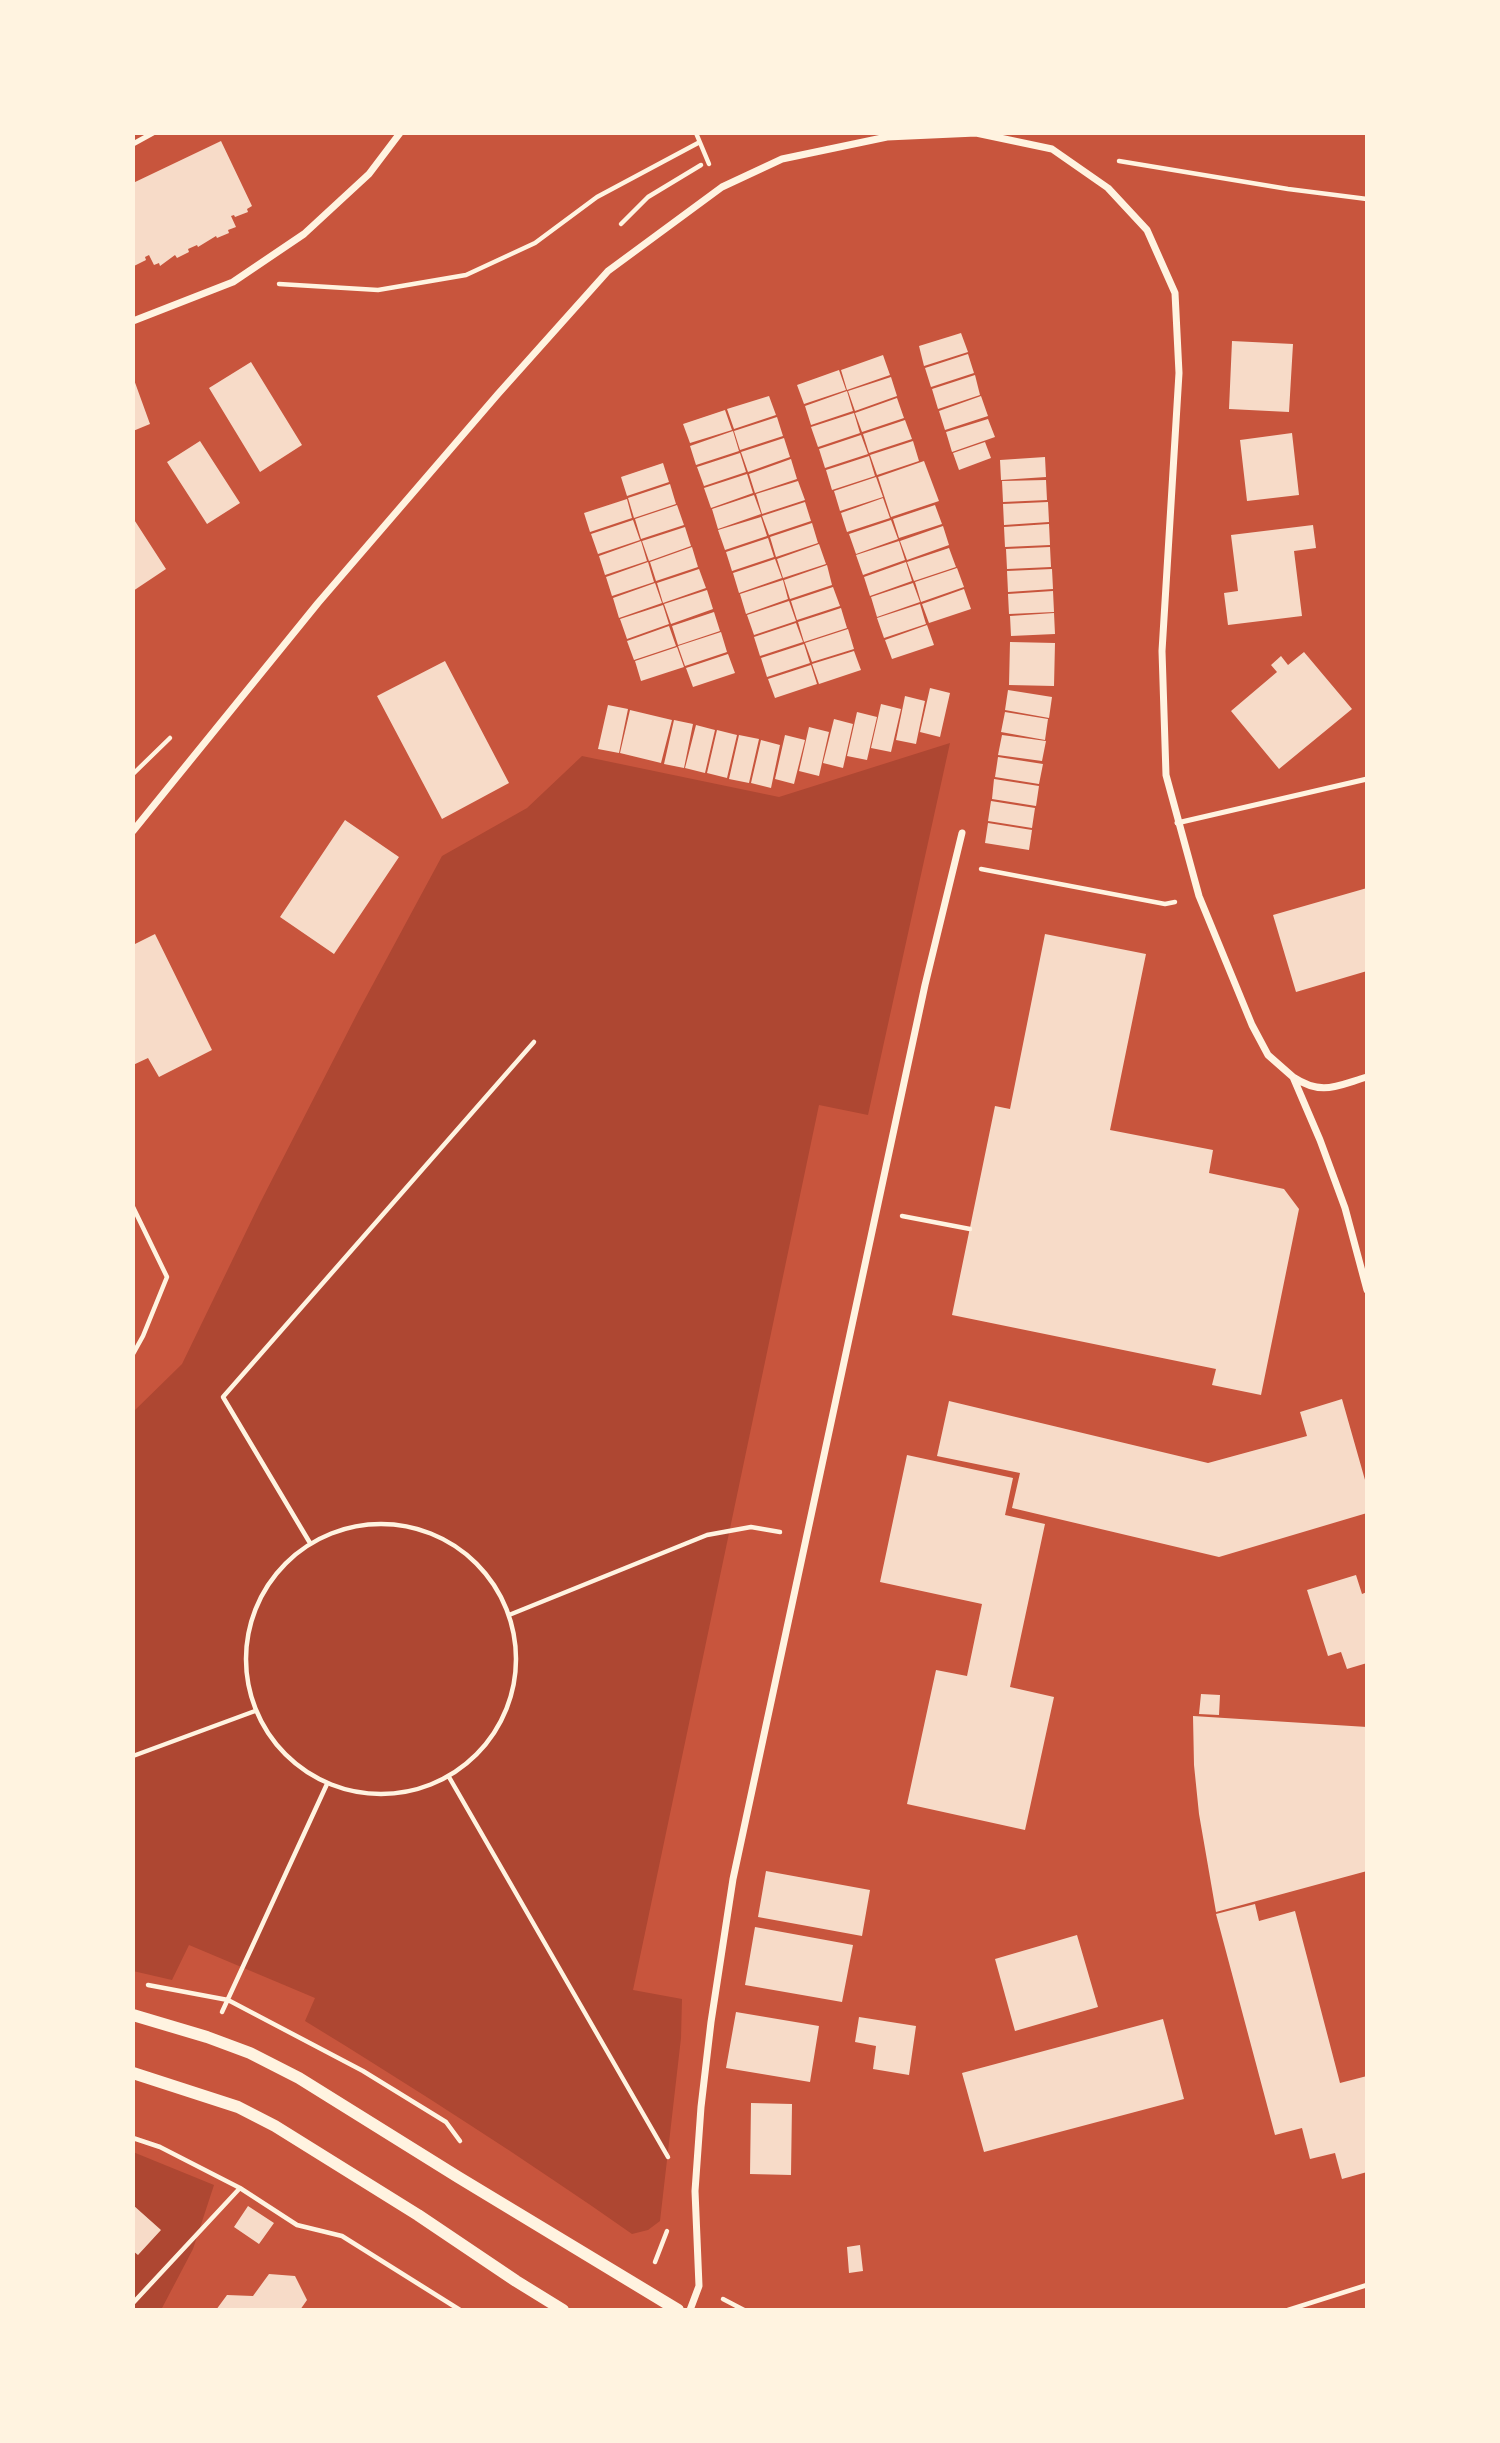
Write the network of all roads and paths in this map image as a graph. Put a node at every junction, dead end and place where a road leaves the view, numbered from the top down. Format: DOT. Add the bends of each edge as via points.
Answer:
graph roads {
  1 [pos="153,133"];
  2 [pos="400,133"];
  3 [pos="695,133"];
  4 [pos="133,144"];
  5 [pos="1117,160"];
  6 [pos="1367,199"];
  7 [pos="233,282"];
  8 [pos="133,321"];
  9 [pos="1367,779"];
  10 [pos="1177,823"];
  11 [pos="133,831"];
  12 [pos="962,832"];
  13 [pos="956,865"];
  14 [pos="1199,896"];
  15 [pos="534,1042"];
  16 [pos="1293,1077"];
  17 [pos="1367,1077"];
  18 [pos="133,1207"];
  19 [pos="876,1210"];
  20 [pos="970,1229"];
  21 [pos="1367,1290"];
  22 [pos="133,1354"];
  23 [pos="805,1537"];
  24 [pos="310,1543"];
  25 [pos="509,1615"];
  26 [pos="255,1711"];
  27 [pos="133,1756"];
  28 [pos="449,1777"];
  29 [pos="327,1784"];
  30 [pos="144,1985"];
  31 [pos="228,2000"];
  32 [pos="133,2015"];
  33 [pos="207,2036"];
  34 [pos="133,2073"];
  35 [pos="133,2138"];
  36 [pos="466,2148"];
  37 [pos="240,2188"];
  38 [pos="695,2191"];
  39 [pos="668,2222"];
  40 [pos="643,2257"];
  41 [pos="1367,2285"];
  42 [pos="133,2303"];
  43 [pos="460,2310"];
  44 [pos="563,2310"];
  45 [pos="678,2310"];
  46 [pos="690,2310"];
  47 [pos="1287,2310"];
  1 -- 4 [label="lane"];
  2 -- 7 [label="street" via="369,174 304,234"];
  3 -- 7 [label="path" via="698,143 597,197 536,243 466,275 379,290"];
  5 -- 6 [label="path"];
  7 -- 8 [label="street"];
  9 -- 10 [label="lane"];
  10 -- 11 [label="street" via="1166,775 1162,651 1179,373 1175,293 1147,230 1108,188 1052,149 976,134 887,137 782,159 723,187 608,271 318,603"];
  10 -- 14 [label="street"];
  12 -- 13 [label="street"];
  13 -- 14 [label="path" via="1166,904"];
  13 -- 19 [label="street"];
  14 -- 16 [label="street" via="1252,1025 1268,1055"];
  15 -- 24 [label="path" via="223,1397"];
  16 -- 17 [label="street" via="1310,1088"];
  16 -- 21 [label="street" via="1345,1208"];
  18 -- 22 [label="path" via="167,1277"];
  19 -- 20 [label="path"];
  19 -- 23 [label="street"];
  23 -- 25 [label="path" via="751,1527 708,1535"];
  23 -- 38 [label="street" via="733,1879 711,2022"];
  24 -- 25 [label="path" via="350,1526 388,1523 427,1531 462,1549 489,1576"];
  24 -- 26 [label="path" via="283,1565 261,1597 248,1633 246,1672"];
  25 -- 28 [label="path" via="517,1647 514,1686 502,1721 481,1752"];
  26 -- 27 [label="path"];
  26 -- 29 [label="path" via="275,1743 301,1769"];
  28 -- 29 [label="path" via="414,1792 373,1796"];
  28 -- 38 [label="path" via="674,2167"];
  29 -- 31 [label="path"];
  30 -- 31 [label="path"];
  31 -- 33 [label="path"];
  31 -- 36 [label="path" via="363,2071 446,2122"];
  32 -- 33 [label="street"];
  33 -- 45 [label="street" via="299,2078"];
  34 -- 44 [label="street" via="238,2108 275,2126"];
  35 -- 37 [label="path"];
  37 -- 42 [label="path"];
  37 -- 43 [label="path" via="297,2225 342,2236"];
  38 -- 46 [label="street" via="699,2286"];
  39 -- 40 [label="path" via="655,2264"];
  41 -- 47 [label="path"];
}
